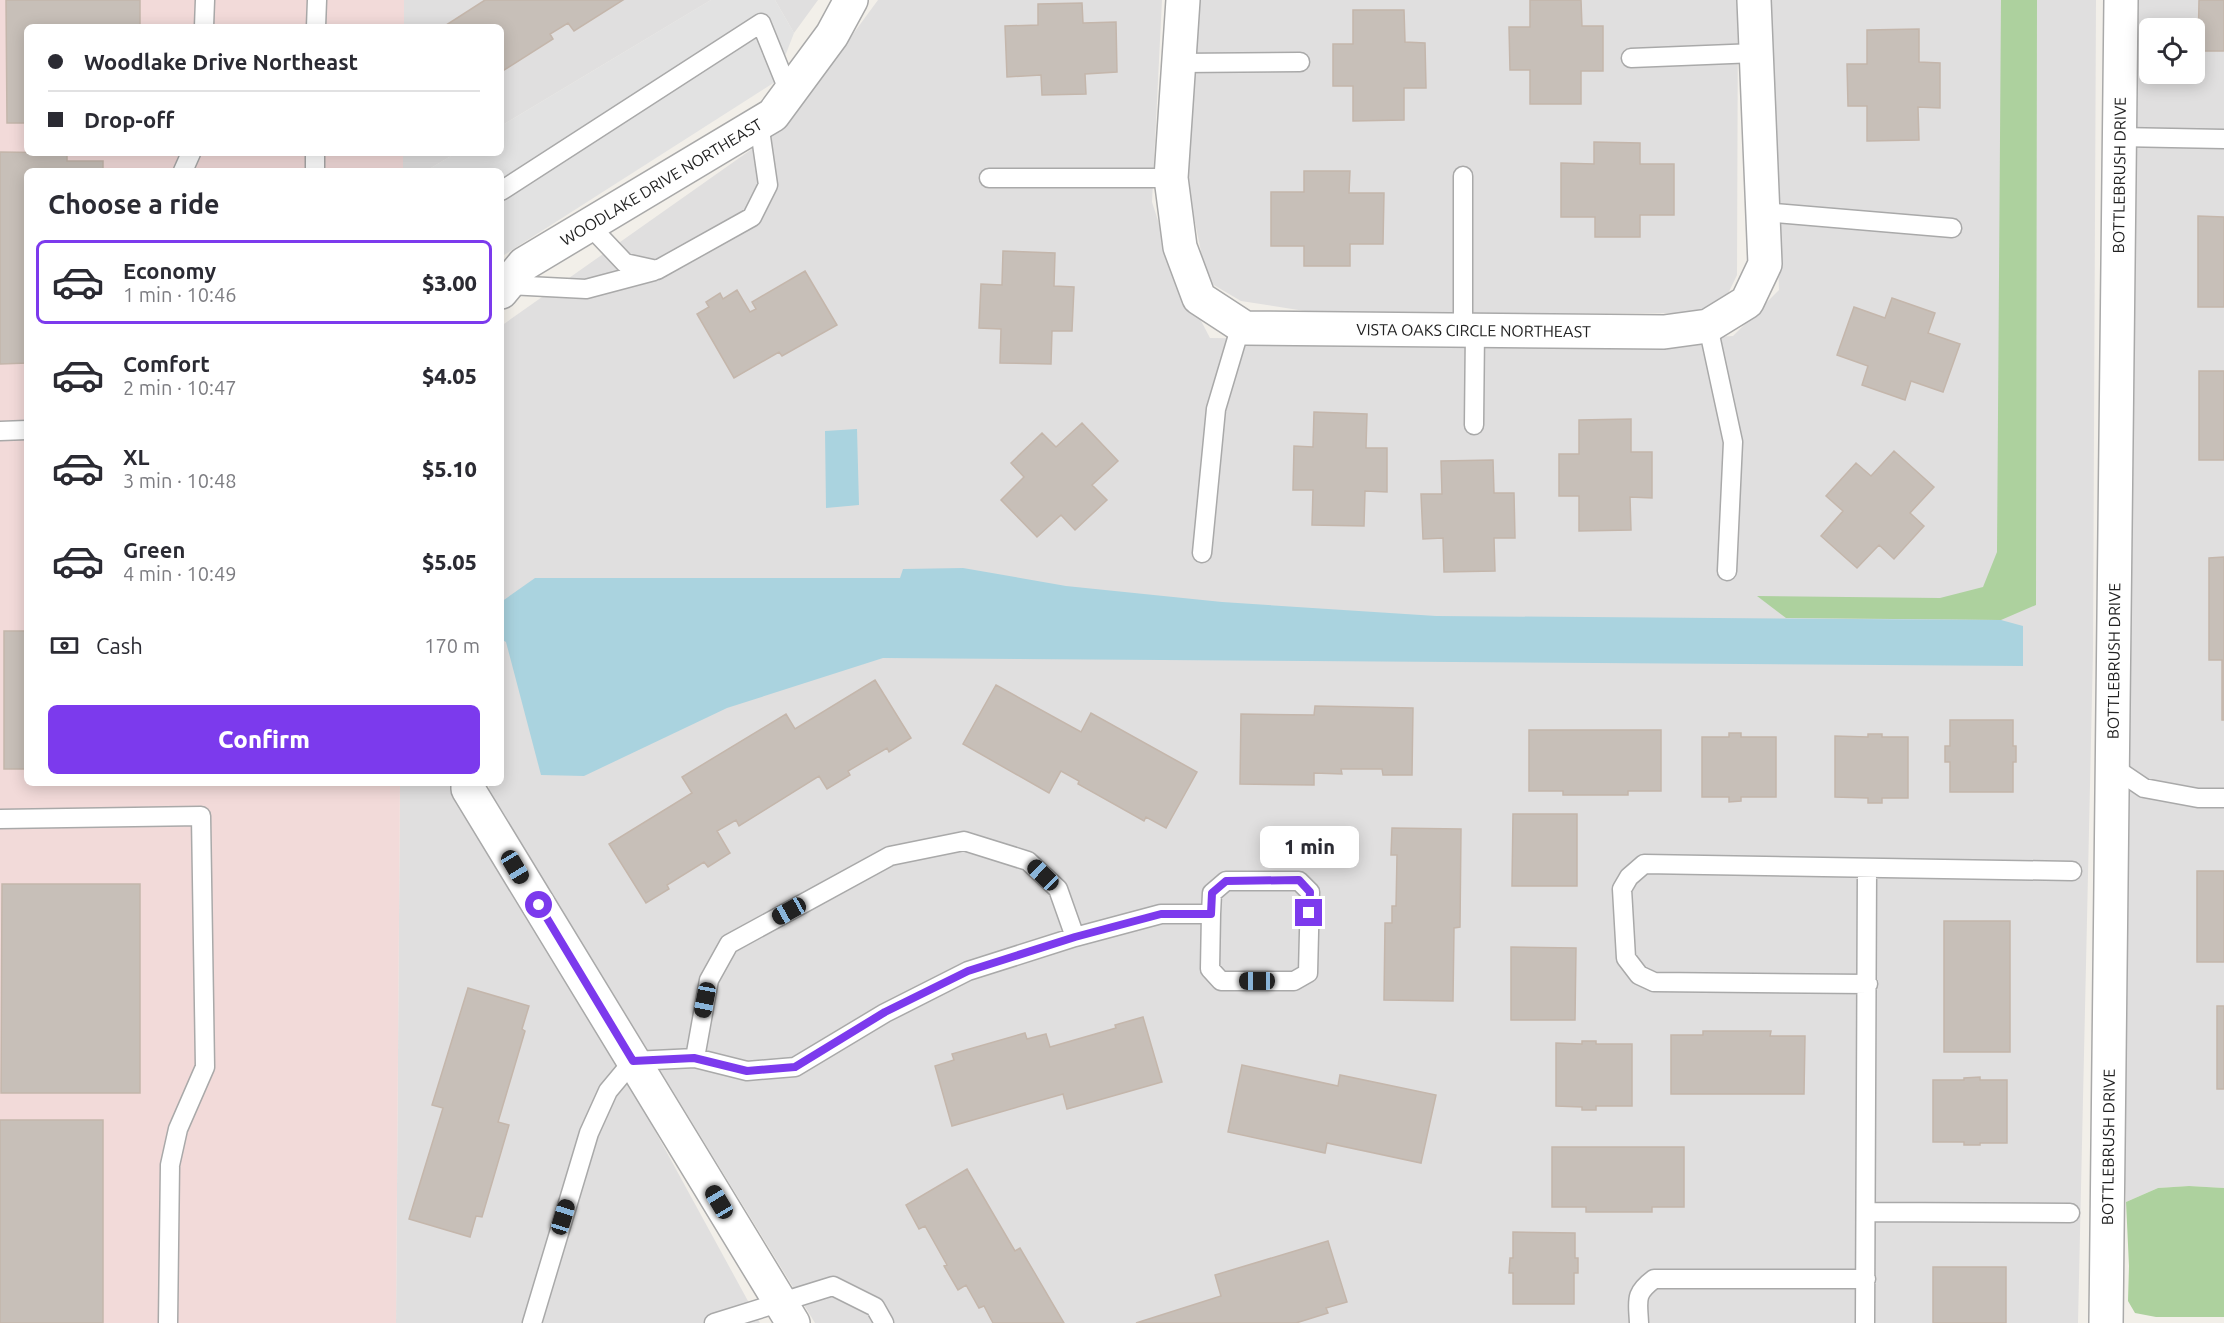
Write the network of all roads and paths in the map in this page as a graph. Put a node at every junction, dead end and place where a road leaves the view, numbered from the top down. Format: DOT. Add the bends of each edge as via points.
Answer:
graph roads {
  1 [pos="205,0"];
  2 [pos="316,0"];
  3 [pos="850,0"];
  4 [pos="1183,0"];
  5 [pos="1754,0"];
  6 [pos="2121,0"];
  7 [pos="204,24"];
  8 [pos="316,24"];
  9 [pos="1756,52"];
  10 [pos="1631,58"];
  11 [pos="1300,62"];
  12 [pos="1179,63"];
  13 [pos="789,92"];
  14 [pos="759,123"];
  15 [pos="2119,137"];
  16 [pos="2224,139"];
  17 [pos="1462,176"];
  18 [pos="989,177"];
  19 [pos="1172,178"];
  20 [pos="504,189"];
  21 [pos="1763,212"];
  22 [pos="589,225"];
  23 [pos="1952,228"];
  24 [pos="657,270"];
  25 [pos="504,281"];
  26 [pos="504,282"];
  27 [pos="1240,326"];
  28 [pos="1708,326"];
  29 [pos="1469,331"];
  30 [pos="1474,425"];
  31 [pos="24,430"];
  32 [pos="0,431"];
  33 [pos="1203,554"];
  34 [pos="1727,571"];
  35 [pos="2113,767"];
  36 [pos="468,786"];
  37 [pos="2224,798"];
  38 [pos="0,819"];
  39 [pos="1867,869"];
  40 [pos="2072,871"];
  41 [pos="1211,914"];
  42 [pos="1075,937"];
  43 [pos="1868,984"];
  44 [pos="694,1058"];
  45 [pos="633,1061"];
  46 [pos="1866,1212"];
  47 [pos="2070,1213"];
  48 [pos="1866,1278"];
  49 [pos="787,1313"];
  50 [pos="168,1323"];
  51 [pos="532,1323"];
  52 [pos="714,1323"];
  53 [pos="884,1323"];
  54 [pos="1639,1323"];
  55 [pos="1865,1323"];
  56 [pos="2106,1323"];
  1 -- 7 [label="lane"];
  2 -- 8 [label="lane"];
  3 -- 13 [label="street, WOODLAKE DRIVE NORTHEAST" via="832,35"];
  4 -- 12 [label="street, VISTA OAKS CIRCLE NORTHEAST"];
  5 -- 9 [label="street, VISTA OAKS CIRCLE NORTHEAST"];
  6 -- 15 [label="street, BOTTLEBRUSH DRIVE"];
  9 -- 10 [label="lane"];
  9 -- 21 [label="street, VISTA OAKS CIRCLE NORTHEAST"];
  11 -- 12 [label="lane"];
  12 -- 19 [label="street, VISTA OAKS CIRCLE NORTHEAST"];
  13 -- 14 [label="street, WOODLAKE DRIVE NORTHEAST" via="773,115"];
  13 -- 20 [label="lane" via="760,23"];
  14 -- 22 [label="street, WOODLAKE DRIVE NORTHEAST"];
  14 -- 24 [label="lane" via="768,185 752,217"];
  15 -- 16 [label="lane"];
  15 -- 35 [label="street, BOTTLEBRUSH DRIVE"];
  17 -- 29 [label="lane"];
  18 -- 19 [label="lane"];
  19 -- 27 [label="street, VISTA OAKS CIRCLE NORTHEAST" via="1180,247 1199,298"];
  21 -- 23 [label="lane"];
  21 -- 28 [label="street, VISTA OAKS CIRCLE NORTHEAST" via="1765,264 1747,302"];
  22 -- 24 [label="lane" via="625,263"];
  22 -- 25 [label="street, WOODLAKE DRIVE NORTHEAST" via="524,264"];
  24 -- 26 [label="lane" via="586,289"];
  27 -- 29 [label="street, VISTA OAKS CIRCLE NORTHEAST"];
  27 -- 33 [label="lane" via="1216,409"];
  28 -- 29 [label="street, VISTA OAKS CIRCLE NORTHEAST" via="1664,333"];
  28 -- 34 [label="lane" via="1733,442"];
  29 -- 30 [label="lane"];
  31 -- 32 [label="lane"];
  35 -- 37 [label="lane" via="2144,788 2198,798"];
  35 -- 56 [label="street, BOTTLEBRUSH DRIVE"];
  36 -- 45 [label="street"];
  38 -- 50 [label="lane" via="201,816 204,1067 178,1129 170,1165"];
  39 -- 40 [label="lane"];
  39 -- 43 [label="lane"];
  39 -- 43 [label="lane" via="1644,864 1622,889 1626,958 1639,975 1654,982"];
  41 -- 41 [label="lane" via="1210,969 1221,981 1293,981 1308,973 1310,892 1299,880 1226,881 1212,893"];
  41 -- 42 [label="lane" via="1161,914"];
  42 -- 44 [label="lane" via="968,971 885,1012 795,1067 747,1071"];
  42 -- 44 [label="lane" via="1058,889 1029,861 964,841 890,856 729,944 709,980"];
  43 -- 46 [label="lane"];
  44 -- 45 [label="lane"];
  45 -- 49 [label="street"];
  45 -- 51 [label="lane" via="608,1091 589,1133"];
  46 -- 47 [label="lane"];
  46 -- 48 [label="lane"];
  48 -- 54 [label="lane" via="1654,1279 1642,1288 1638,1299"];
  48 -- 55 [label="lane"];
  49 -- 52 [label="lane"];
  49 -- 53 [label="lane" via="833,1286 875,1307"];
}
